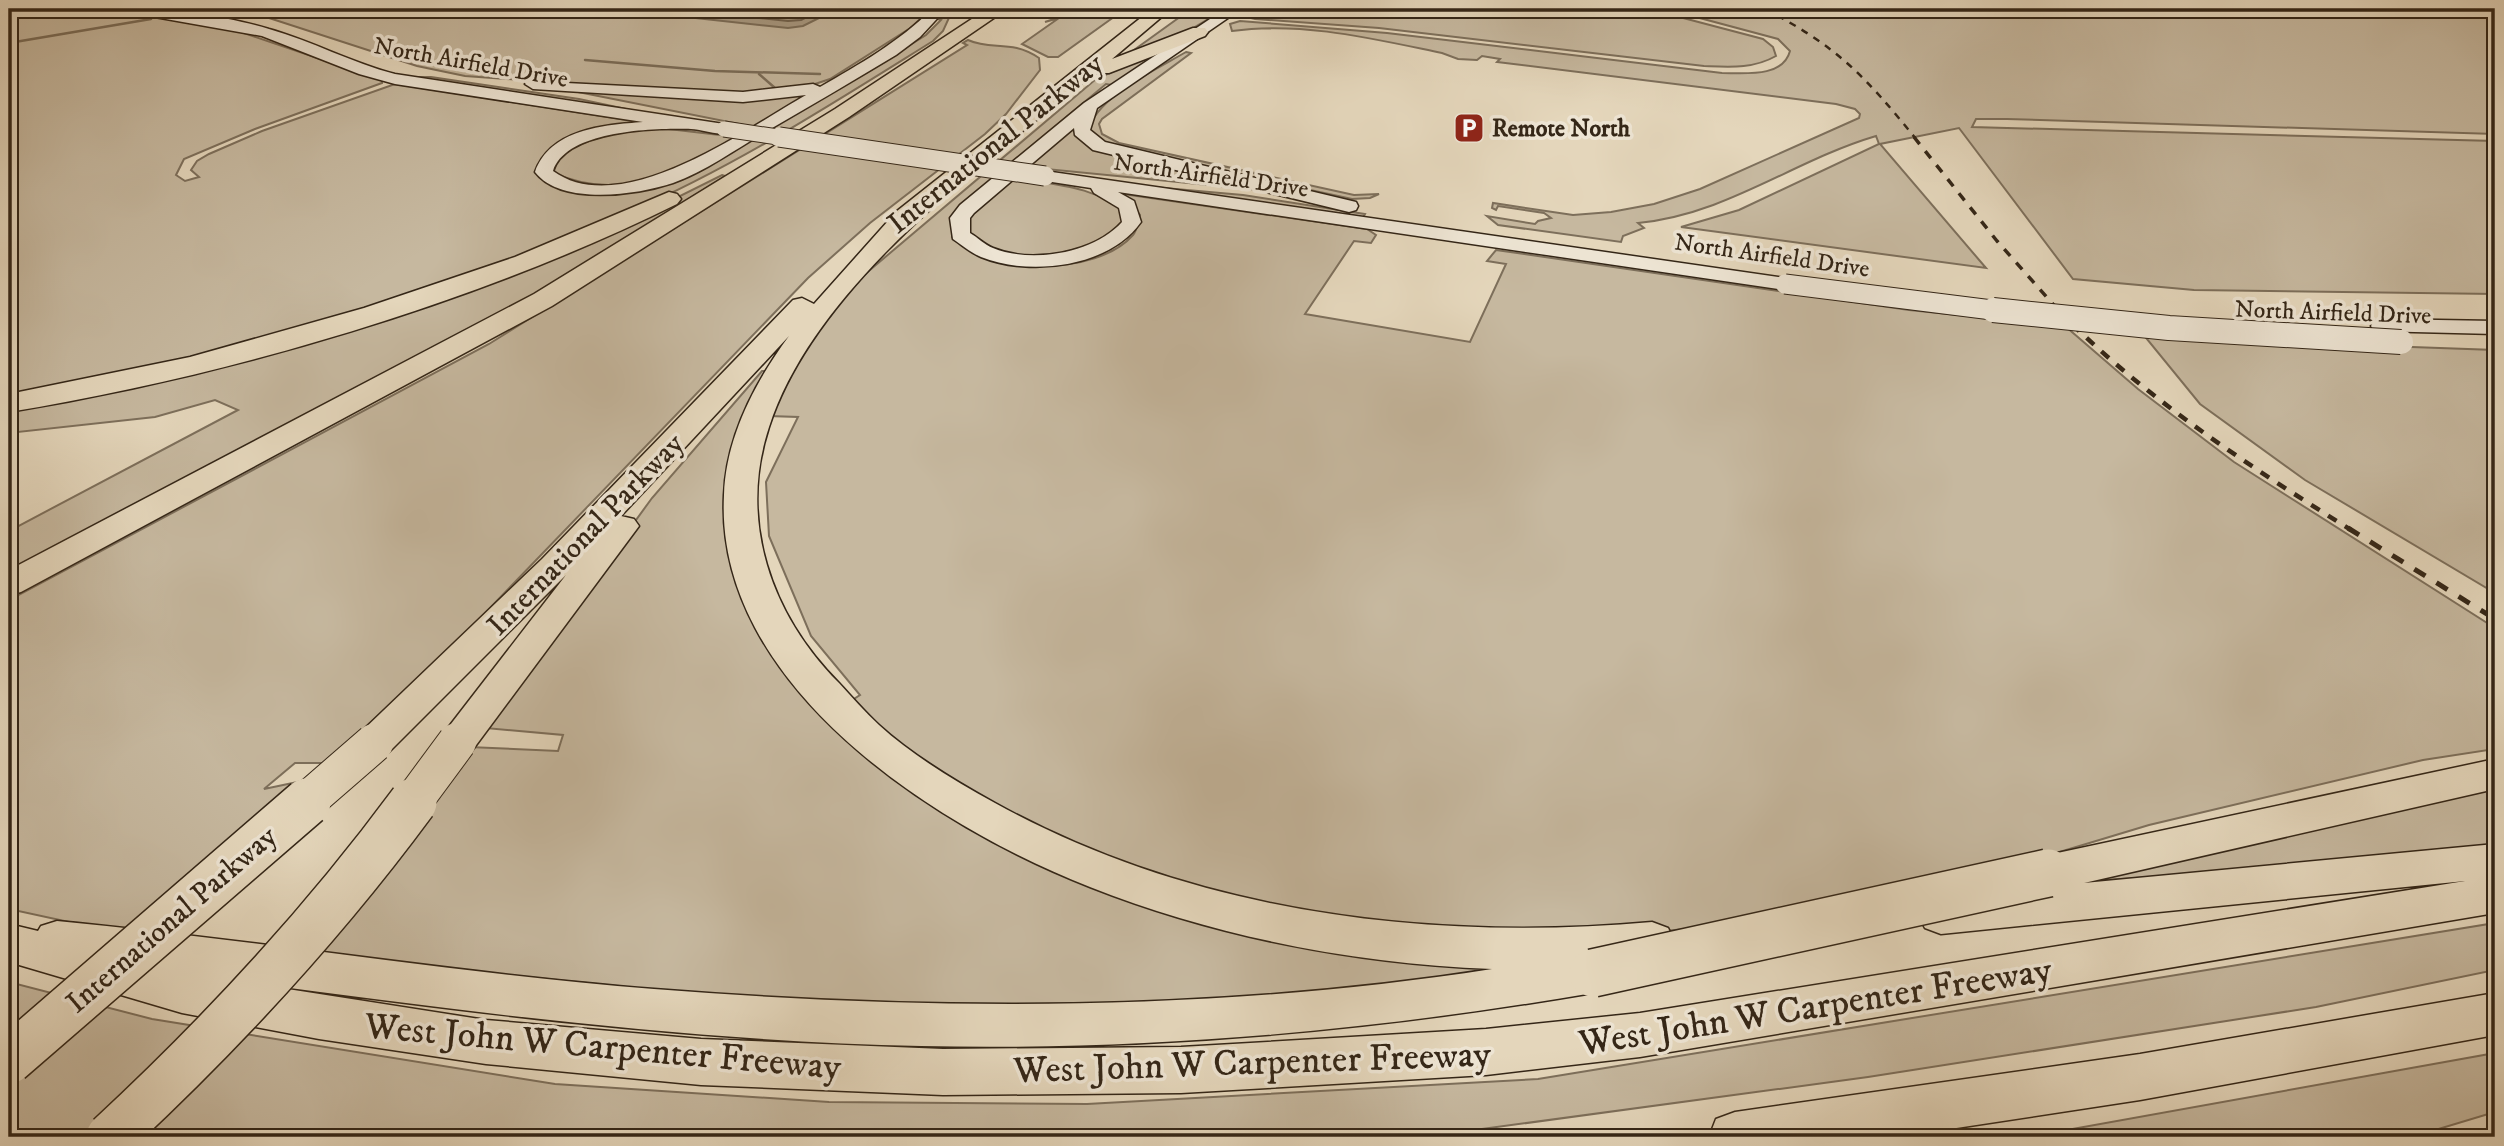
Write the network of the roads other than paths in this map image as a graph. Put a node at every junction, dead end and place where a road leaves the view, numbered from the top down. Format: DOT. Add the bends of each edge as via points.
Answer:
graph roads {
  1 [pos="132,9"];
  2 [pos="182,9"];
  3 [pos="939,9"];
  4 [pos="959,9"];
  5 [pos="998,9"];
  6 [pos="1162,9"];
  7 [pos="1234,9"];
  8 [pos="1199,32"];
  9 [pos="930,54"];
  10 [pos="416,71"];
  11 [pos="849,76"];
  12 [pos="395,79"];
  13 [pos="1073,80"];
  14 [pos="502,84"];
  15 [pos="876,89"];
  16 [pos="1090,106"];
  17 [pos="684,125"];
  18 [pos="724,129"];
  19 [pos="1045,176"];
  20 [pos="1081,182"];
  21 [pos="923,201"];
  22 [pos="1355,208"];
  23 [pos="1784,277"];
  24 [pos="2495,328"];
  25 [pos="2495,343"];
  26 [pos="759,353"];
  27 [pos="9,403"];
  28 [pos="9,584"];
  29 [pos="2495,774"];
  30 [pos="2495,861"];
  31 [pos="2495,895"];
  32 [pos="9,936"];
  33 [pos="9,943"];
  34 [pos="2495,1014"];
  35 [pos="9,1060"];
  36 [pos="110,1137"];
  37 [pos="1735,1137"];
  1 -- 12 [label="main road, North Airfield Drive" via="265,32"];
  2 -- 10 [label="main road, North Airfield Drive" via="293,29"];
  3 -- 11 [label="main road" via="908,40"];
  4 -- 9 [label="highway"];
  5 -- 9 [label="highway"];
  6 -- 13 [label="highway, International Parkway"];
  7 -- 8 [label="main road"];
  8 -- 13 [label="highway"];
  8 -- 16 [label="main road"];
  9 -- 15 [label="highway"];
  10 -- 12 [label="main road"];
  10 -- 14 [label="main road, North Airfield Drive"];
  11 -- 14 [label="main road" via="806,91 763,97"];
  11 -- 17 [label="main road" via="664,180 623,188 590,188 563,185 544,172 548,156 573,141 625,128"];
  12 -- 17 [label="main road, North Airfield Drive"];
  13 -- 21 [label="highway, International Parkway"];
  14 -- 18 [label="main road, North Airfield Drive" via="627,105"];
  15 -- 27 [label="highway" via="672,198 580,240 419,299 251,349"];
  15 -- 28 [label="highway" via="543,300"];
  16 -- 20 [label="main road" via="967,209 960,218 960,235 981,252 1020,260 1066,257 1104,247 1128,232 1134,222 1133,211 1113,195"];
  16 -- 22 [label="main road" via="1081,131 1099,146"];
  17 -- 18 [label="main road, North Airfield Drive"];
  18 -- 19 [label="main road, North Airfield Drive, bridge"];
  19 -- 20 [label="main road, North Airfield Drive"];
  19 -- 22 [label="main road, North Airfield Drive" via="1186,187"];
  20 -- 23 [label="main road, North Airfield Drive"];
  21 -- 26 [label="highway, International Parkway" via="832,277"];
  21 -- 30 [label="highway" via="823,308 802,335 763,405 742,469 741,529 748,561 782,643 835,710 882,753 944,794 1004,831 1075,863 1266,922 1366,939 1470,948 1593,947"];
  22 -- 23 [label="main road, North Airfield Drive"];
  23 -- 24 [label="main road, North Airfield Drive" via="2242,321"];
  23 -- 25 [label="main road, North Airfield Drive, bridge" via="2070,321 2228,334"];
  26 -- 35 [label="highway, International Parkway, bridge" via="507,615 374,743"];
  26 -- 36 [label="highway, bridge" via="564,599 357,875 201,1050"];
  29 -- 32 [label="highway, bridge" via="1593,973 1394,1005 1285,1016 1173,1023 959,1025 627,1007"];
  31 -- 33 [label="highway, West John W Carpenter Freeway" via="1640,1035 1486,1052 1181,1070 889,1070 701,1062 486,1042 182,992"];
  34 -- 37 [label="highway" via="2140,1077"];
}
